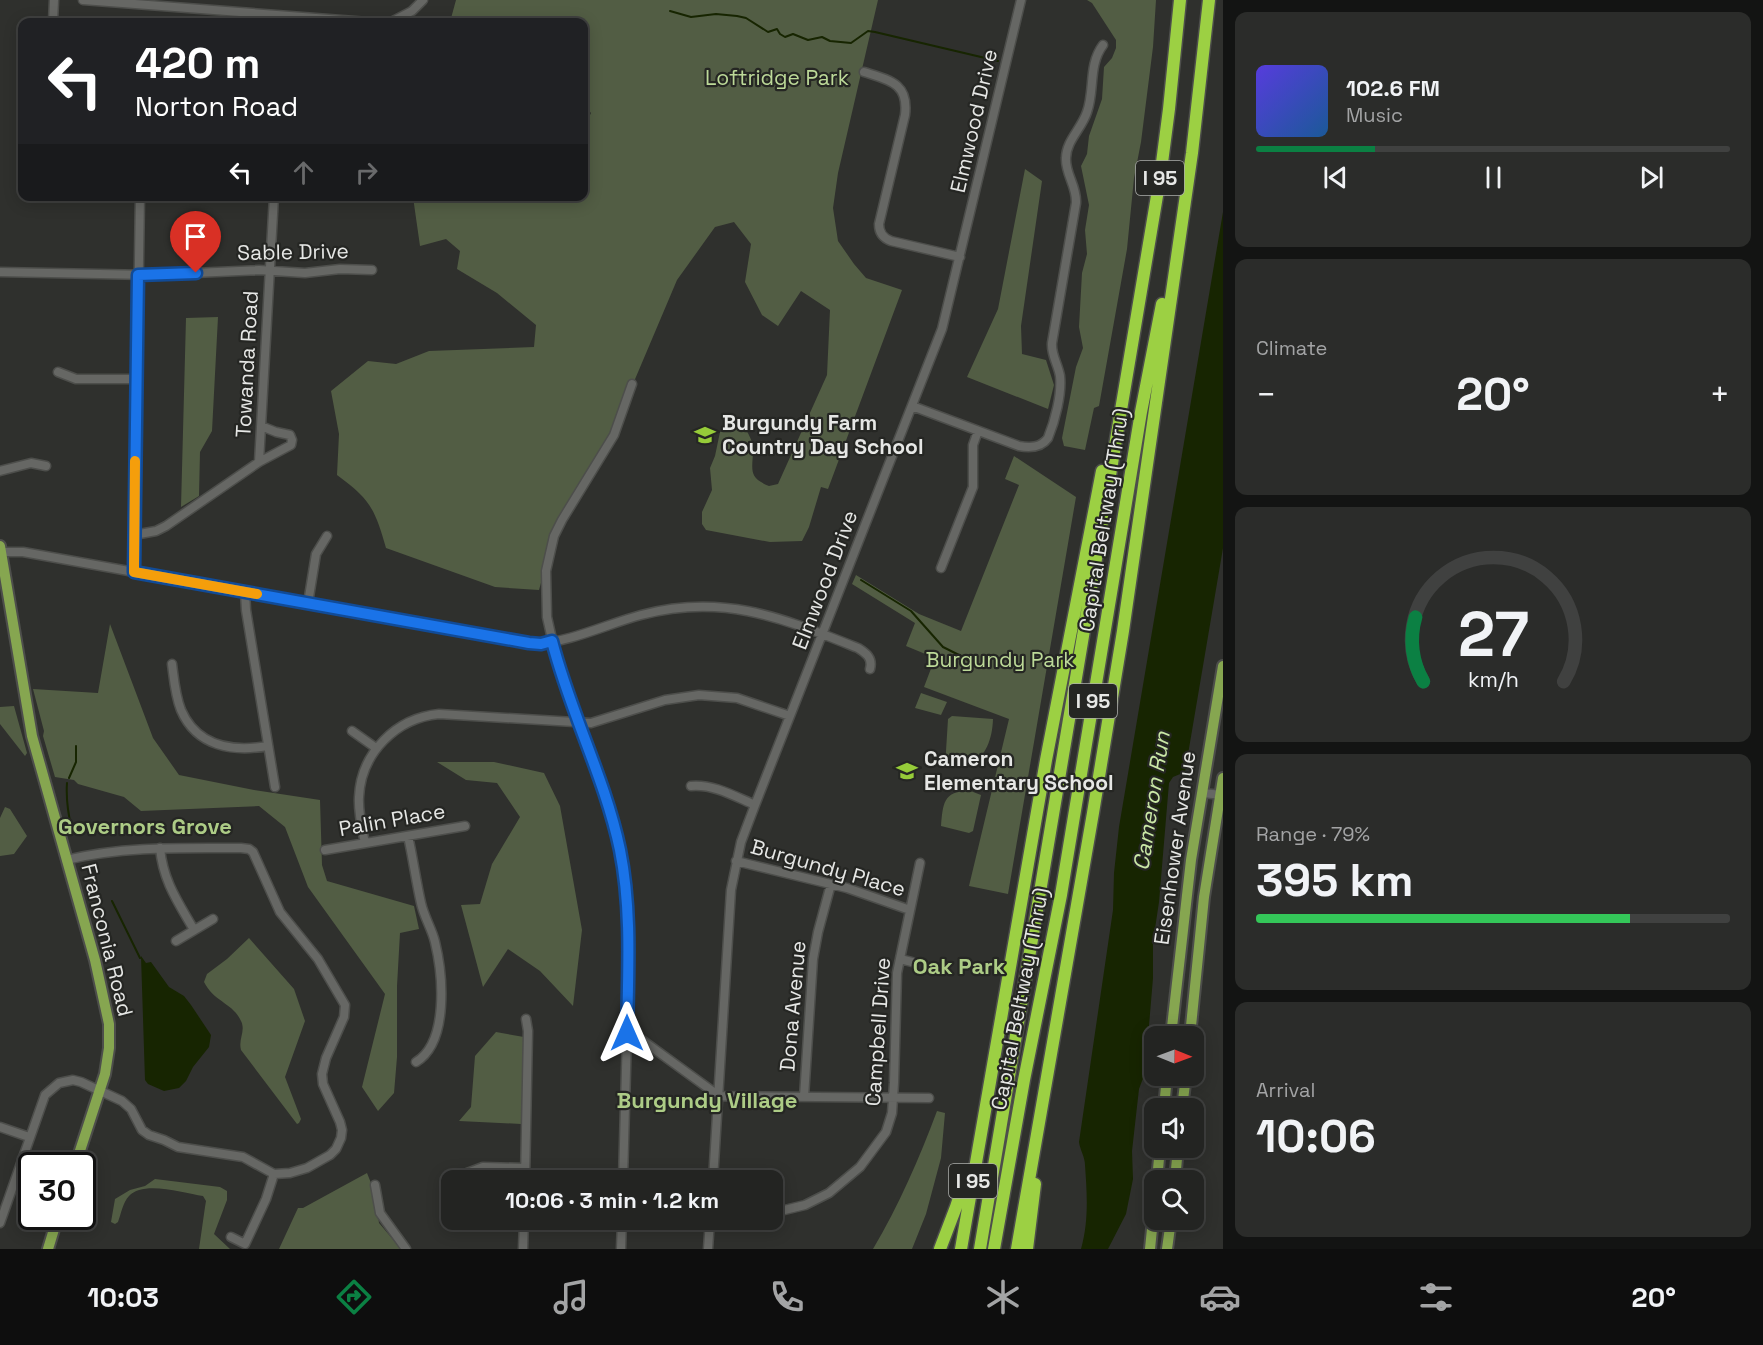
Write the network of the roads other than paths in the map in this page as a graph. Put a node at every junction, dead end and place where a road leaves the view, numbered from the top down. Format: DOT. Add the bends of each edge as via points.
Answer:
graph roads {
  1 [pos="54,0"];
  2 [pos="83,0"];
  3 [pos="423,0"];
  4 [pos="1021,0"];
  5 [pos="1180,0"];
  6 [pos="1209,0"];
  7 [pos="53,18"];
  8 [pos="276,18"];
  9 [pos="399,18"];
  10 [pos="1103,45"];
  11 [pos="864,72"];
  12 [pos="1192,153"];
  13 [pos="140,201"];
  14 [pos="274,201"];
  15 [pos="960,257"];
  16 [pos="372,270"];
  17 [pos="270,271"];
  18 [pos="0,273"];
  19 [pos="138,275"];
  20 [pos="1129,354"];
  21 [pos="58,372"];
  22 [pos="137,379"];
  23 [pos="632,384"];
  24 [pos="912,406"];
  25 [pos="261,426"];
  26 [pos="978,431"];
  27 [pos="259,462"];
  28 [pos="46,466"];
  29 [pos="0,471"];
  30 [pos="134,535"];
  31 [pos="327,536"];
  32 [pos="1,549"];
  33 [pos="941,568"];
  34 [pos="134,572"];
  35 [pos="245,592"];
  36 [pos="308,603"];
  37 [pos="823,634"];
  38 [pos="552,641"];
  39 [pos="172,664"];
  40 [pos="1223,666"];
  41 [pos="870,669"];
  42 [pos="790,716"];
  43 [pos="579,723"];
  44 [pos="352,731"];
  45 [pos="268,746"];
  46 [pos="376,748"];
  47 [pos="1223,778"];
  48 [pos="691,786"];
  49 [pos="275,788"];
  50 [pos="1202,793"];
  51 [pos="1221,795"];
  52 [pos="755,805"];
  53 [pos="465,826"];
  54 [pos="408,836"];
  55 [pos="365,843"];
  56 [pos="160,848"];
  57 [pos="325,850"];
  58 [pos="66,860"];
  59 [pos="736,861"];
  60 [pos="920,863"];
  61 [pos="831,884"];
  62 [pos="910,910"];
  63 [pos="213,919"];
  64 [pos="194,930"];
  65 [pos="176,941"];
  66 [pos="900,959"];
  67 [pos="912,962"];
  68 [pos="526,1019"];
  69 [pos="1172,1026"];
  70 [pos="1191,1026"];
  71 [pos="627,1033"];
  72 [pos="1048,1061"];
  73 [pos="416,1062"];
  74 [pos="101,1090"];
  75 [pos="719,1096"];
  76 [pos="804,1097"];
  77 [pos="893,1098"];
  78 [pos="929,1098"];
  79 [pos="985,1112"];
  80 [pos="0,1127"];
  81 [pos="30,1137"];
  82 [pos="80,1152"];
  83 [pos="525,1168"];
  84 [pos="475,1170"];
  85 [pos="623,1170"];
  86 [pos="714,1170"];
  87 [pos="274,1174"];
  88 [pos="375,1185"];
  89 [pos="3,1207"];
  90 [pos="783,1210"];
  91 [pos="0,1223"];
  92 [pos="54,1230"];
  93 [pos="524,1230"];
  94 [pos="622,1230"];
  95 [pos="709,1230"];
  96 [pos="1152,1230"];
  97 [pos="1170,1230"];
  98 [pos="231,1237"];
  99 [pos="244,1247"];
  100 [pos="48,1249"];
  101 [pos="406,1249"];
  102 [pos="523,1249"];
  103 [pos="621,1249"];
  104 [pos="708,1249"];
  105 [pos="940,1249"];
  106 [pos="961,1249"];
  107 [pos="980,1249"];
  108 [pos="994,1249"];
  109 [pos="1017,1249"];
  110 [pos="1027,1249"];
  111 [pos="1150,1249"];
  112 [pos="1167,1249"];
  1 -- 7 [label="street"];
  2 -- 8 [label="street"];
  3 -- 9 [label="street"];
  4 -- 15 [label="street, Elmwood Drive"];
  5 -- 20 [label="highway, I 95" via="1162,160"];
  6 -- 12 [label="highway, I 95"];
  10 -- 26 [label="street" via="1094,62 1087,112 1066,155 1076,203 1052,343 1060,384 1050,433 1041,445 1025,447"];
  11 -- 15 [label="street" via="908,91 880,233 891,241"];
  12 -- 72 [label="highway, I 95" via="1123,631"];
  12 -- 108 [label="highway, Capital Beltway (Thru) / I 95" via="1142,412 1061,895"];
  13 -- 19 [label="street"];
  14 -- 17 [label="street, Towanda Road"];
  15 -- 24 [label="street, Elmwood Drive" via="942,329"];
  16 -- 17 [label="street, Sable Drive"];
  17 -- 19 [label="street, Sable Drive"];
  17 -- 25 [label="street, Towanda Road"];
  18 -- 19 [label="street, Sable Drive"];
  19 -- 22 [label="street"];
  20 -- 79 [label="highway, I 95" via="1108,437 1066,654"];
  20 -- 107 [label="highway, Capital Beltway (Thru) / I 95"];
  21 -- 22 [label="street" via="73,379"];
  22 -- 30 [label="street"];
  23 -- 38 [label="street" via="614,435 554,536 546,571 545,600"];
  24 -- 26 [label="street"];
  24 -- 37 [label="street, Elmwood Drive"];
  25 -- 27 [label="street, Towanda Road"];
  25 -- 27 [label="street" via="290,435 292,443"];
  26 -- 33 [label="street" via="973,487"];
  27 -- 30 [label="street" via="166,526"];
  28 -- 29 [label="street" via="31,463"];
  30 -- 34 [label="street"];
  31 -- 36 [label="street" via="316,554"];
  32 -- 34 [label="street"];
  32 -- 58 [label="main road, Franconia Road" via="30,728"];
  34 -- 35 [label="street"];
  35 -- 36 [label="street"];
  35 -- 45 [label="street"];
  36 -- 38 [label="street" via="529,643"];
  37 -- 38 [label="street" via="759,612 700,606 644,614"];
  37 -- 41 [label="street" via="865,652 870,658"];
  37 -- 42 [label="street, Elmwood Drive"];
  38 -- 43 [label="street"];
  39 -- 45 [label="street" via="180,708 198,733 229,748"];
  40 -- 50 [label="main road, Eisenhower Avenue"];
  42 -- 43 [label="street" via="737,699 699,695"];
  42 -- 52 [label="street, Elmwood Drive"];
  43 -- 46 [label="street" via="433,714 401,727"];
  43 -- 71 [label="street" via="614,825 624,870"];
  44 -- 46 [label="street"];
  45 -- 49 [label="street"];
  46 -- 55 [label="street" via="360,786"];
  47 -- 51 [label="main road, Eisenhower Avenue"];
  48 -- 52 [label="street" via="711,787"];
  50 -- 51 [label="street"];
  50 -- 69 [label="main road, Eisenhower Avenue"];
  51 -- 70 [label="main road, Eisenhower Avenue"];
  52 -- 59 [label="street, Elmwood Drive"];
  53 -- 54 [label="street, Palin Place"];
  54 -- 55 [label="street, Palin Place"];
  54 -- 73 [label="street" via="421,904 436,948 442,993 430,1048"];
  55 -- 57 [label="street, Palin Place"];
  56 -- 58 [label="street"];
  56 -- 64 [label="street" via="166,880"];
  56 -- 87 [label="street" via="249,849 280,912 318,959 345,1005 322,1079 340,1122 341,1138 336,1149 322,1160 290,1173"];
  58 -- 74 [label="main road, Franconia Road" via="98,969 109,1024 108,1061"];
  59 -- 61 [label="street, Burgundy Place"];
  59 -- 75 [label="street, Elmwood Drive"];
  60 -- 62 [label="street, Campbell Drive"];
  61 -- 62 [label="street, Burgundy Place"];
  61 -- 76 [label="street, Dona Avenue" via="813,959"];
  62 -- 66 [label="street, Campbell Drive"];
  63 -- 64 [label="street"];
  64 -- 65 [label="street"];
  66 -- 67 [label="street"];
  66 -- 77 [label="street, Campbell Drive" via="895,988"];
  68 -- 83 [label="street"];
  71 -- 75 [label="street"];
  71 -- 85 [label="street"];
  72 -- 109 [label="highway, I 95"];
  72 -- 110 [label="highway"];
  74 -- 81 [label="street" via="73,1080 52,1087 45,1095"];
  74 -- 82 [label="main road, Franconia Road"];
  74 -- 87 [label="street" via="123,1101 149,1135 178,1147 243,1157"];
  75 -- 76 [label="street"];
  75 -- 86 [label="street, Elmwood Drive"];
  76 -- 77 [label="street"];
  77 -- 78 [label="street"];
  77 -- 90 [label="street, Campbell Drive" via="886,1132 852,1176 817,1200"];
  79 -- 105 [label="highway"];
  79 -- 106 [label="highway, I 95"];
  80 -- 81 [label="street"];
  81 -- 89 [label="street"];
  83 -- 84 [label="street"];
  87 -- 99 [label="street"];
  88 -- 101 [label="street" via="380,1214"];
  89 -- 91 [label="street"];
  92 -- 100 [label="main road"];
  93 -- 102 [label="street"];
  94 -- 103 [label="street"];
  95 -- 104 [label="street"];
  96 -- 111 [label="main road"];
  97 -- 112 [label="main road"];
  98 -- 99 [label="street"];
}
